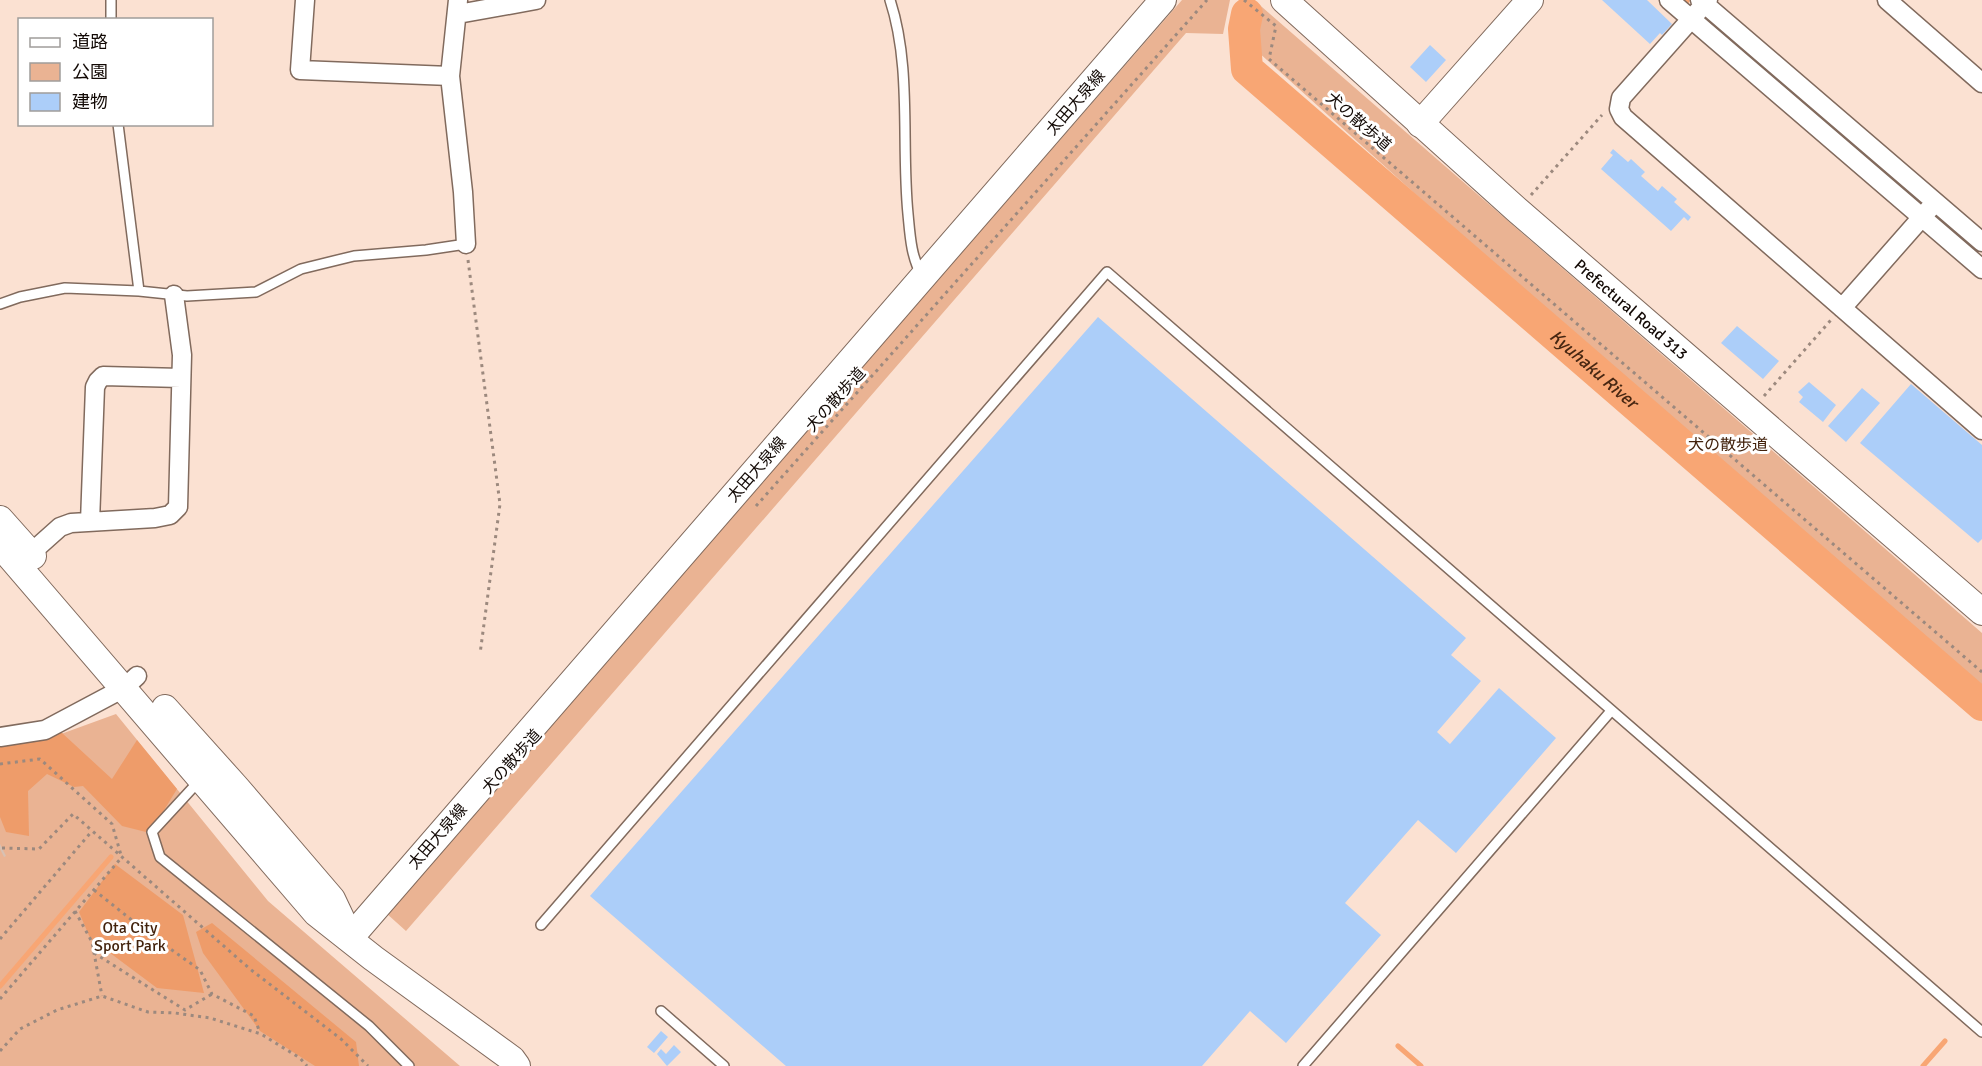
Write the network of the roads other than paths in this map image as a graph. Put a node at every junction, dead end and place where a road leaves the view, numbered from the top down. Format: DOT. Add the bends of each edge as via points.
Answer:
graph roads {
  1 [pos="111,0"];
  2 [pos="305,0"];
  3 [pos="536,0"];
  4 [pos="890,0"];
  5 [pos="1163,0"];
  6 [pos="1284,0"];
  7 [pos="1670,0"];
  8 [pos="1887,0"];
  9 [pos="1704,1"];
  10 [pos="1522,3"];
  11 [pos="458,7"];
  12 [pos="111,18"];
  13 [pos="1690,19"];
  14 [pos="450,76"];
  15 [pos="1982,83"];
  16 [pos="1420,124"];
  17 [pos="118,126"];
  18 [pos="1936,202"];
  19 [pos="1922,217"];
  20 [pos="1982,242"];
  21 [pos="466,244"];
  22 [pos="1982,269"];
  23 [pos="923,278"];
  24 [pos="139,291"];
  25 [pos="174,294"];
  26 [pos="0,304"];
  27 [pos="1842,308"];
  28 [pos="181,378"];
  29 [pos="1982,430"];
  30 [pos="0,519"];
  31 [pos="90,522"];
  32 [pos="0,545"];
  33 [pos="24,558"];
  34 [pos="1979,602"];
  35 [pos="130,682"];
  36 [pos="1611,711"];
  37 [pos="0,737"];
  38 [pos="208,771"];
  39 [pos="541,925"];
  40 [pos="350,938"];
  41 [pos="661,1011"];
  42 [pos="1982,1032"];
  43 [pos="409,1066"];
  44 [pos="517,1066"];
  45 [pos="724,1066"];
  46 [pos="1303,1066"];
  1 -- 12 [label="lane"];
  2 -- 14 [label="street" via="300,70"];
  3 -- 11 [label="street"];
  4 -- 23 [label="lane" via="900,39 912,249"];
  5 -- 23 [label="main road, 太田大泉線"];
  6 -- 16 [label="main road, Prefectural Road 313"];
  7 -- 13 [label="street"];
  8 -- 15 [label="street"];
  9 -- 13 [label="street"];
  9 -- 18 [label="street"];
  10 -- 16 [label="main road"];
  11 -- 14 [label="street"];
  13 -- 19 [label="street"];
  13 -- 27 [label="street" via="1621,98 1618,109"];
  14 -- 21 [label="street"];
  16 -- 34 [label="main road, Prefectural Road 313"];
  17 -- 24 [label="lane"];
  18 -- 19 [label="street"];
  18 -- 20 [label="street"];
  19 -- 22 [label="street"];
  19 -- 27 [label="street"];
  21 -- 25 [label="lane" via="354,256 301,269 256,292"];
  23 -- 40 [label="main road, 太田大泉線"];
  24 -- 25 [label="lane"];
  24 -- 26 [label="lane" via="65,288"];
  25 -- 28 [label="street"];
  27 -- 29 [label="street"];
  28 -- 31 [label="street" via="178,507 170,515 155,518"];
  28 -- 31 [label="street" via="103,376 98,381"];
  30 -- 33 [label="main road"];
  31 -- 33 [label="street" via="60,527"];
  32 -- 33 [label="main road"];
  33 -- 35 [label="main road"];
  35 -- 37 [label="street" via="45,730"];
  35 -- 38 [label="main road"];
  36 -- 39 [label="lane" via="1107,272"];
  36 -- 42 [label="lane"];
  36 -- 46 [label="lane"];
  38 -- 40 [label="main road" via="316,913"];
  38 -- 43 [label="lane" via="152,832 160,857 369,1026"];
  40 -- 44 [label="main road"];
  41 -- 45 [label="lane"];
}
